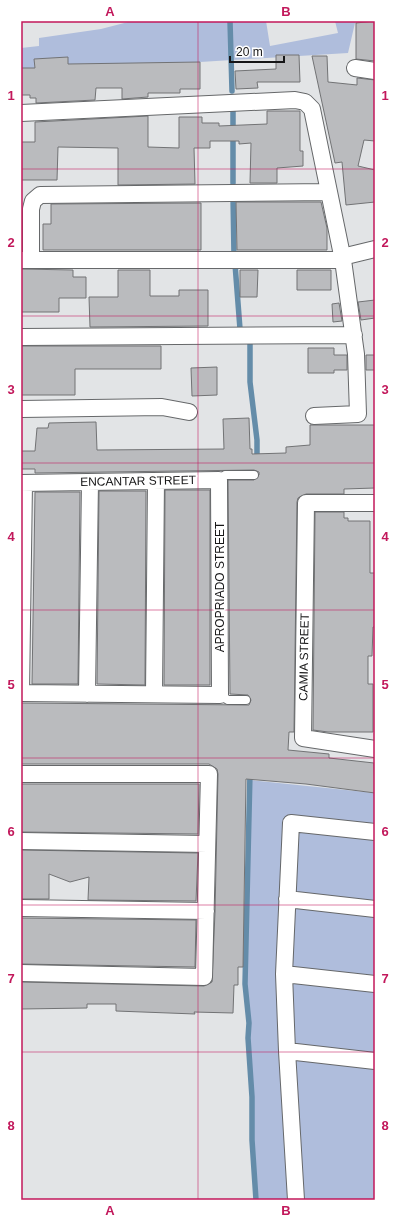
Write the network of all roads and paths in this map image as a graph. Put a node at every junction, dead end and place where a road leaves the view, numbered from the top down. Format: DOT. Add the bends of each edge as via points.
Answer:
graph roads {
  1 [pos="355,68"];
  2 [pos="375,71"];
  3 [pos="21,113"];
  4 [pos="329,192"];
  5 [pos="375,249"];
  6 [pos="342,258"];
  7 [pos="26,260"];
  8 [pos="354,335"];
  9 [pos="21,337"];
  10 [pos="21,409"];
  11 [pos="189,412"];
  12 [pos="314,416"];
  13 [pos="254,475"];
  14 [pos="219,480"];
  15 [pos="156,481"];
  16 [pos="90,482"];
  17 [pos="22,483"];
  18 [pos="375,503"];
  19 [pos="21,693"];
  20 [pos="87,694"];
  21 [pos="154,694"];
  22 [pos="220,695"];
  23 [pos="246,700"];
  24 [pos="375,749"];
  25 [pos="21,774"];
  26 [pos="375,832"];
  27 [pos="21,842"];
  28 [pos="207,844"];
  29 [pos="286,899"];
  30 [pos="21,908"];
  31 [pos="375,909"];
  32 [pos="206,911"];
  33 [pos="21,973"];
  34 [pos="284,974"];
  35 [pos="375,984"];
  36 [pos="286,1051"];
  37 [pos="375,1061"];
  38 [pos="296,1200"];
  1 -- 2 [label="street"];
  3 -- 4 [label="street" via="295,100 305,102 312,109"];
  4 -- 6 [label="street"];
  4 -- 7 [label="street" via="40,195 33,201 31,209"];
  5 -- 6 [label="street"];
  6 -- 7 [label="street"];
  6 -- 8 [label="street"];
  8 -- 9 [label="street"];
  8 -- 12 [label="street" via="358,414"];
  10 -- 11 [label="street" via="162,407"];
  13 -- 14 [label="lane, ENCANTAR STREET" via="225,475"];
  14 -- 15 [label="street, ENCANTAR STREET"];
  14 -- 22 [label="street, APROPRIADO STREET"];
  15 -- 16 [label="street, ENCANTAR STREET"];
  15 -- 21 [label="street"];
  16 -- 17 [label="street, ENCANTAR STREET"];
  16 -- 20 [label="street"];
  17 -- 19 [label="street"];
  18 -- 24 [label="street, CAMIA STREET" via="306,503 303,738"];
  19 -- 20 [label="street"];
  20 -- 21 [label="street"];
  21 -- 22 [label="street"];
  22 -- 23 [label="lane" via="228,700"];
  25 -- 28 [label="street" via="209,774"];
  26 -- 29 [label="street" via="291,823"];
  27 -- 28 [label="street"];
  28 -- 32 [label="street"];
  29 -- 31 [label="street"];
  29 -- 34 [label="street"];
  30 -- 32 [label="street"];
  32 -- 33 [label="street" via="204,977"];
  34 -- 35 [label="street"];
  34 -- 36 [label="street"];
  36 -- 37 [label="street"];
  36 -- 38 [label="street"];
}
